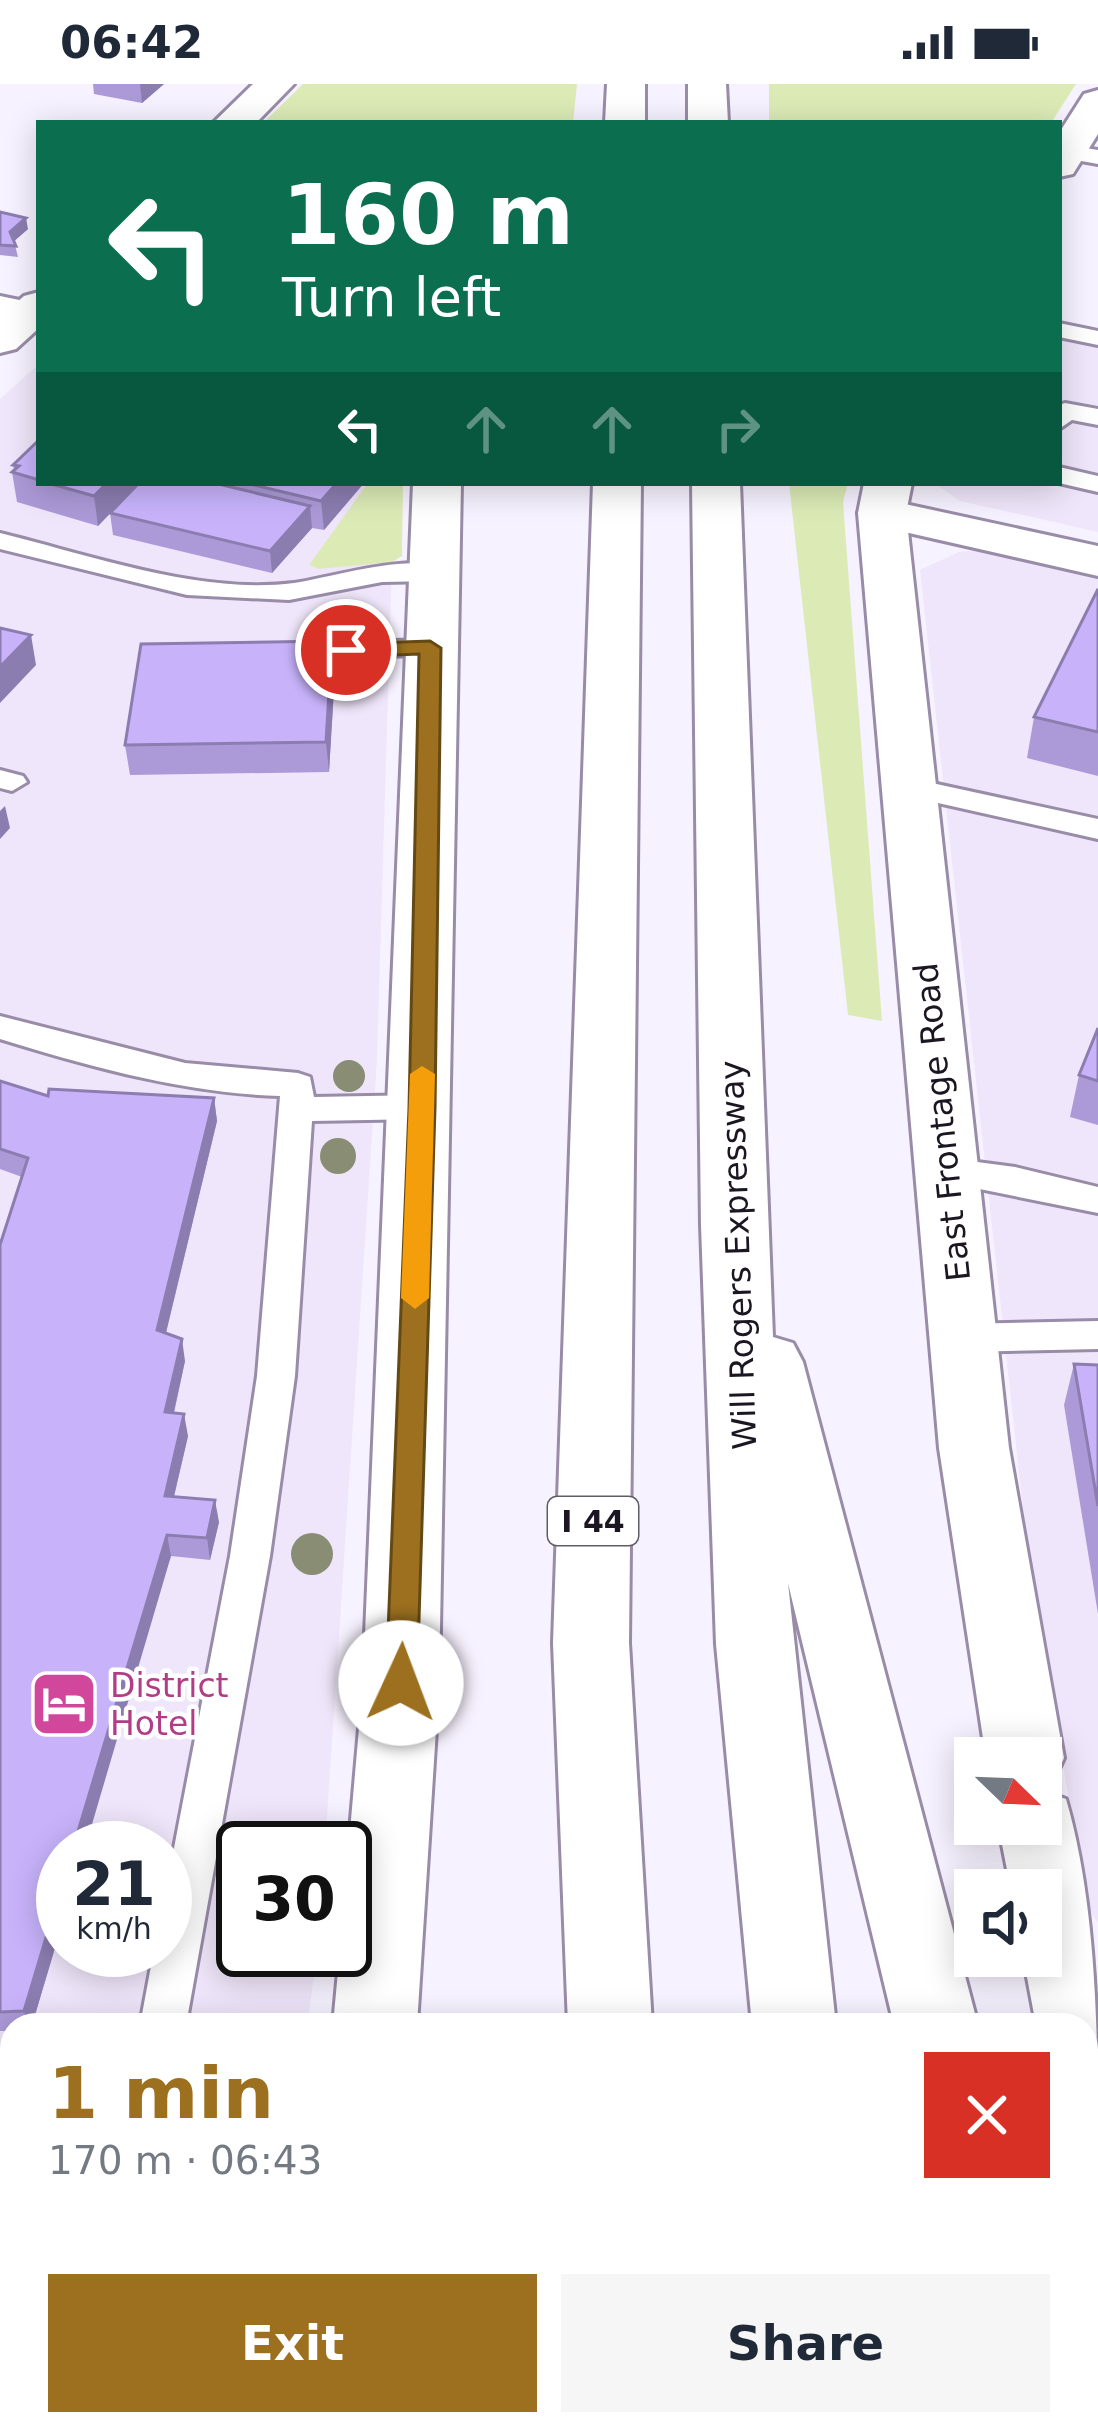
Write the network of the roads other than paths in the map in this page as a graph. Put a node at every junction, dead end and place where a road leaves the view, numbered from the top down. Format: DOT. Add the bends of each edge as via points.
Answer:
graph roads {
  1 [pos="275,84"];
  2 [pos="626,84"];
  3 [pos="707,84"];
  4 [pos="1098,102"];
  5 [pos="236,120"];
  6 [pos="625,120"];
  7 [pos="708,120"];
  8 [pos="1075,158"];
  9 [pos="1062,331"];
  10 [pos="1098,338"];
  11 [pos="1062,416"];
  12 [pos="1098,417"];
  13 [pos="1062,476"];
  14 [pos="1098,484"];
  15 [pos="437,486"];
  16 [pos="617,486"];
  17 [pos="716,486"];
  18 [pos="885,498"];
  19 [pos="0,541"];
  20 [pos="1098,561"];
  21 [pos="434,573"];
  22 [pos="430,648"];
  23 [pos="253,653"];
  24 [pos="909,787"];
  25 [pos="1098,829"];
  26 [pos="0,1027"];
  27 [pos="422,1108"];
  28 [pos="298,1109"];
  29 [pos="947,1172"];
  30 [pos="1098,1200"];
  31 [pos="734,1225"];
  32 [pos="1098,1335"];
  33 [pos="964,1338"];
  34 [pos="1022,1737"];
  35 [pos="1042,1845"];
  36 [pos="165,2013"];
  37 [pos="376,2013"];
  38 [pos="609,2013"];
  39 [pos="793,2013"];
  40 [pos="933,2013"];
  41 [pos="1076,2013"];
  1 -- 5 [label="main road"];
  2 -- 6 [label="main road"];
  3 -- 7 [label="main road"];
  4 -- 8 [label="main road"];
  9 -- 10 [label="lane"];
  11 -- 12 [label="lane"];
  13 -- 14 [label="lane"];
  15 -- 21 [label="main road"];
  16 -- 38 [label="main road, I 44" via="591,1642"];
  17 -- 31 [label="main road, Will Rogers Expressway"];
  18 -- 20 [label="main road"];
  18 -- 24 [label="main road, East Frontage Road"];
  19 -- 21 [label="lane" via="187,587 289,592"];
  21 -- 22 [label="main road"];
  22 -- 23 [label="lane"];
  22 -- 27 [label="main road"];
  24 -- 25 [label="lane"];
  24 -- 29 [label="main road, East Frontage Road"];
  26 -- 28 [label="lane" via="104,1060 298,1085"];
  27 -- 28 [label="lane"];
  27 -- 37 [label="main road" via="401,1683"];
  28 -- 36 [label="lane" via="276,1376 250,1556"];
  29 -- 30 [label="lane"];
  29 -- 33 [label="main road, East Frontage Road"];
  31 -- 39 [label="main road, Will Rogers Expressway" via="754,1644"];
  31 -- 40 [label="main road"];
  32 -- 33 [label="lane"];
  33 -- 34 [label="main road, East Frontage Road"];
  35 -- 41 [label="main road"];
}
